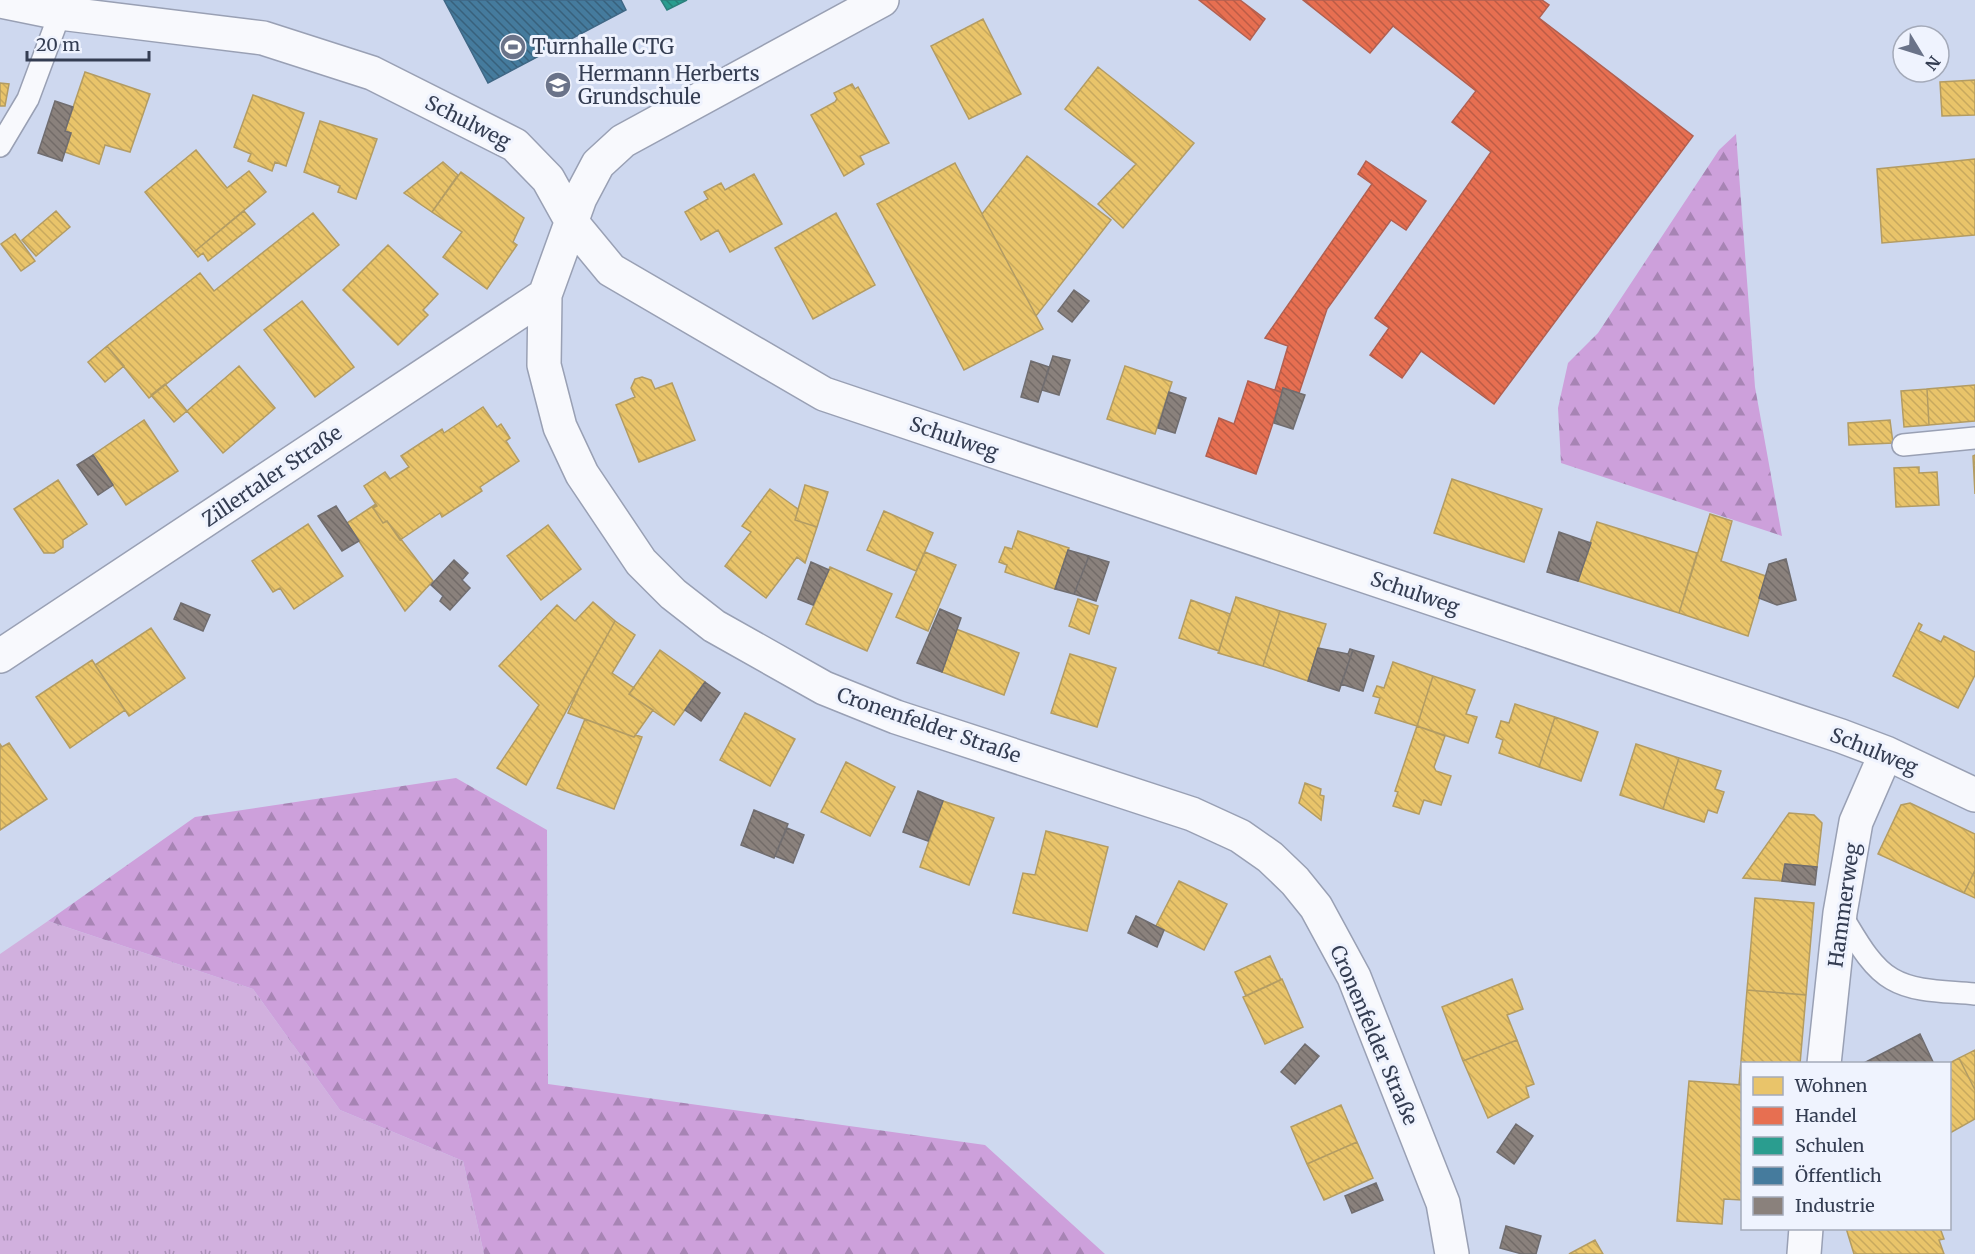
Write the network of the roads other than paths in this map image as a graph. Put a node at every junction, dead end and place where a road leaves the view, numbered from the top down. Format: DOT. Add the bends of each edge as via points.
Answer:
graph roads {
  1 [pos="882,0"];
  2 [pos="0,1"];
  3 [pos="60,13"];
  4 [pos="0,146"];
  5 [pos="573,224"];
  6 [pos="545,295"];
  7 [pos="1975,438"];
  8 [pos="1903,445"];
  9 [pos="0,656"];
  10 [pos="1886,753"];
  11 [pos="1975,795"];
  12 [pos="1840,913"];
  13 [pos="1975,994"];
  14 [pos="1824,1062"];
  15 [pos="1806,1230"];
  16 [pos="1452,1254"];
  17 [pos="1804,1254"];
  1 -- 5 [label="street, Cronenfelder Straße" via="623,141 598,164 580,198"];
  2 -- 3 [label="street, Schulweg"];
  3 -- 4 [label="lane" via="28,99"];
  3 -- 5 [label="street, Schulweg" via="263,38 372,73 515,145 548,179"];
  5 -- 6 [label="street, Cronenfelder Straße"];
  5 -- 10 [label="street, Schulweg" via="611,270 824,394"];
  6 -- 9 [label="street, Zillertaler Straße"];
  6 -- 16 [label="street, Cronenfelder Straße" via="544,365 560,427 608,516 641,562 673,594 714,626 824,688 896,717 1192,814 1240,836 1295,881 1316,907 1354,977 1443,1203"];
  7 -- 8 [label="lane"];
  10 -- 11 [label="street, Schulweg"];
  10 -- 12 [label="street, Hammerweg" via="1856,822"];
  12 -- 13 [label="lane" via="1872,962 1891,979 1916,988"];
  12 -- 14 [label="street, Hammerweg"];
  15 -- 17 [label="street"];
}
